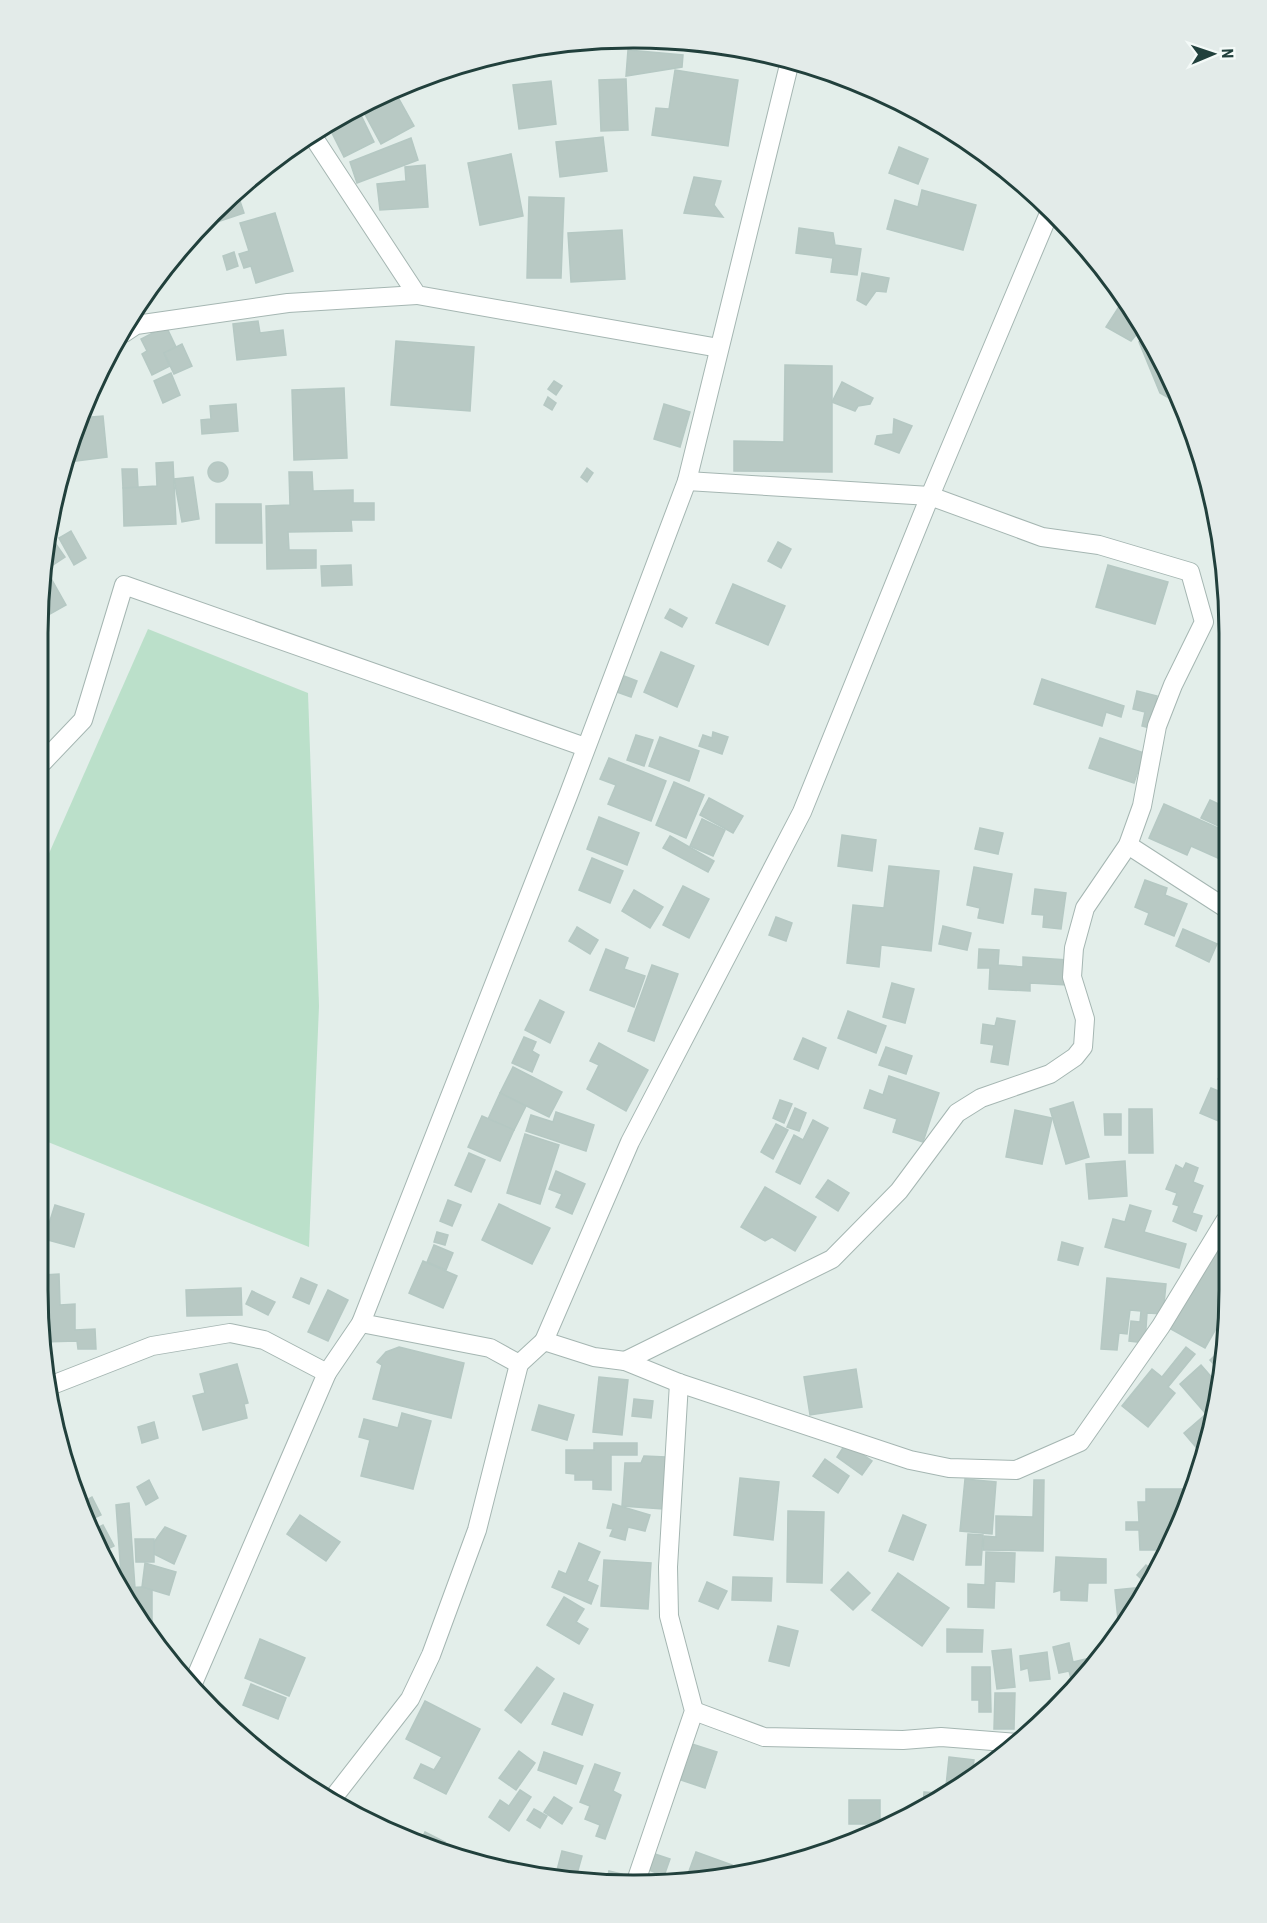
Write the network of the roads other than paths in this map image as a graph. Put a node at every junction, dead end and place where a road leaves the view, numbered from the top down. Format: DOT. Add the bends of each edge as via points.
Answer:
graph roads {
  1 [pos="788,69"];
  2 [pos="316,142"];
  3 [pos="1047,218"];
  4 [pos="417,295"];
  5 [pos="136,325"];
  6 [pos="719,348"];
  7 [pos="687,481"];
  8 [pos="930,496"];
  9 [pos="585,747"];
  10 [pos="48,757"];
  11 [pos="1128,845"];
  12 [pos="1219,904"];
  13 [pos="1219,1231"];
  14 [pos="360,1323"];
  15 [pos="544,1341"];
  16 [pos="625,1361"];
  17 [pos="519,1364"];
  18 [pos="327,1372"];
  19 [pos="678,1383"];
  20 [pos="56,1384"];
  21 [pos="195,1678"];
  22 [pos="694,1711"];
  23 [pos="1005,1742"];
  24 [pos="336,1794"];
  25 [pos="638,1875"];
  1 -- 6 [label="street"];
  2 -- 4 [label="street"];
  3 -- 8 [label="street"];
  4 -- 5 [label="street" via="288,303"];
  4 -- 6 [label="street"];
  6 -- 7 [label="street"];
  7 -- 8 [label="street"];
  7 -- 9 [label="street"];
  8 -- 11 [label="street" via="1042,537 1099,545 1190,572 1204,622 1157,726 1142,806"];
  8 -- 15 [label="street" via="802,812 630,1142"];
  9 -- 10 [label="street" via="124,585 83,720"];
  9 -- 14 [label="street"];
  11 -- 12 [label="street"];
  11 -- 16 [label="street" via="1085,908 1074,948 1072,977 1085,1019 1083,1047 1075,1057 1050,1074 981,1098 957,1113 899,1191 832,1259"];
  13 -- 19 [label="street" via="1161,1326 1080,1442 1016,1470 950,1468 910,1461"];
  14 -- 17 [label="street" via="490,1348"];
  14 -- 18 [label="street"];
  15 -- 16 [label="street" via="594,1357"];
  15 -- 17 [label="street"];
  16 -- 19 [label="street"];
  17 -- 24 [label="street" via="477,1530 431,1655 410,1699"];
  18 -- 20 [label="street" via="264,1340 230,1333 152,1346"];
  18 -- 21 [label="street"];
  19 -- 22 [label="street" via="669,1616"];
  22 -- 23 [label="street" via="764,1737 942,1737"];
  22 -- 25 [label="street"];
}
